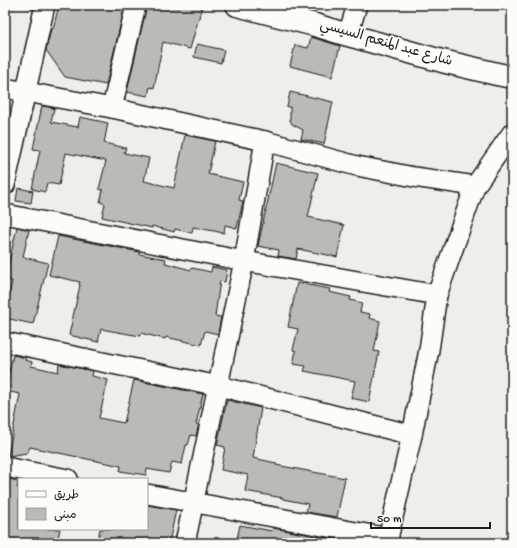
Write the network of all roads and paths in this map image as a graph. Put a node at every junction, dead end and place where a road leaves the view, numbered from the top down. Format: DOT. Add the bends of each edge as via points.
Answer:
graph roads {
  1 [pos="45,5"];
  2 [pos="136,5"];
  3 [pos="240,5"];
  4 [pos="357,5"];
  5 [pos="348,34"];
  6 [pos="512,77"];
  7 [pos="5,88"];
  8 [pos="26,92"];
  9 [pos="112,108"];
  10 [pos="512,133"];
  11 [pos="265,141"];
  12 [pos="5,185"];
  13 [pos="475,186"];
  14 [pos="5,214"];
  15 [pos="244,261"];
  16 [pos="437,295"];
  17 [pos="5,342"];
  18 [pos="219,386"];
  19 [pos="412,435"];
  20 [pos="5,467"];
  21 [pos="63,478"];
  22 [pos="148,494"];
  23 [pos="193,503"];
  24 [pos="388,540"];
  25 [pos="185,543"];
  1 -- 8 [label="street"];
  2 -- 9 [label="street"];
  3 -- 5 [label="street, شارع عبد المنعم السيسي"];
  4 -- 5 [label="street"];
  5 -- 6 [label="street, شارع عبد المنعم السيسي" via="442,61"];
  7 -- 8 [label="street"];
  8 -- 9 [label="street"];
  8 -- 12 [label="street"];
  9 -- 11 [label="street"];
  10 -- 13 [label="street"];
  11 -- 13 [label="street" via="357,166"];
  11 -- 15 [label="street"];
  13 -- 16 [label="street"];
  14 -- 15 [label="street"];
  15 -- 16 [label="street"];
  15 -- 18 [label="street"];
  16 -- 19 [label="street"];
  17 -- 18 [label="street"];
  18 -- 19 [label="street"];
  18 -- 23 [label="street"];
  19 -- 24 [label="street"];
  20 -- 21 [label="street"];
  22 -- 23 [label="street"];
  23 -- 24 [label="street"];
  23 -- 25 [label="street"];
}
